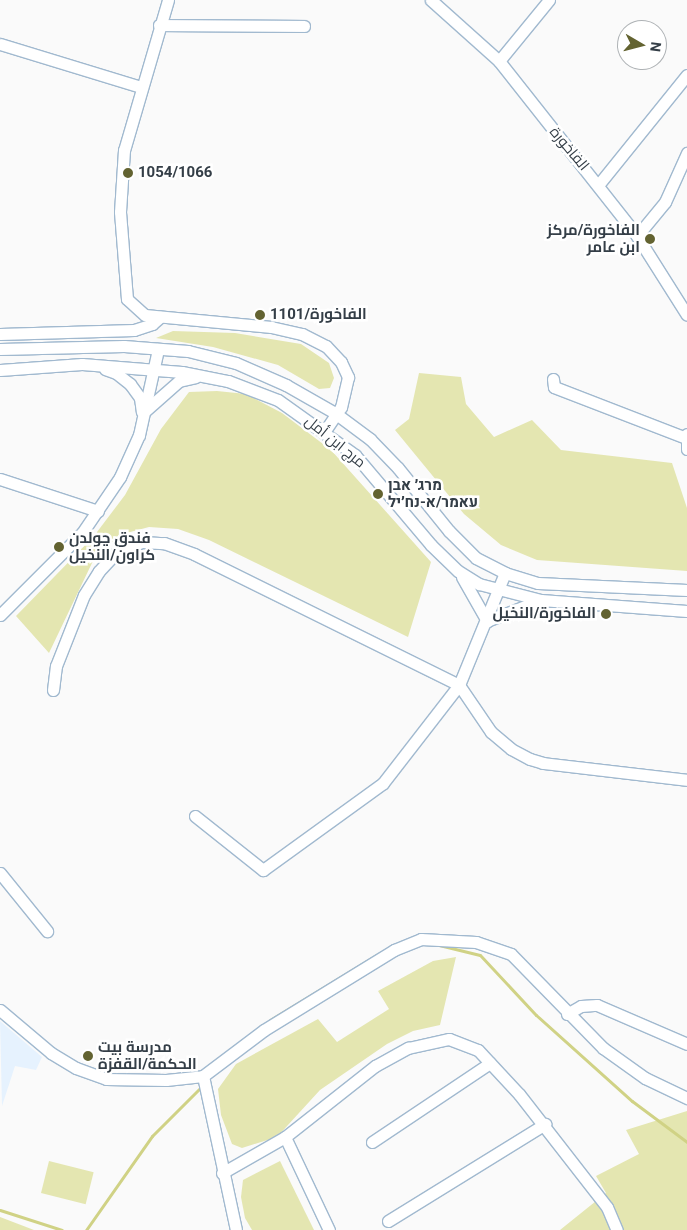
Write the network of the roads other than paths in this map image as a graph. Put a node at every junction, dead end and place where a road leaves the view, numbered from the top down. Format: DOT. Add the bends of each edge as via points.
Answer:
graph roads {
  1 [pos="168,0"];
  2 [pos="549,0"];
  3 [pos="435,2"];
  4 [pos="159,25"];
  5 [pos="304,26"];
  6 [pos="0,44"];
  7 [pos="499,62"];
  8 [pos="687,75"];
  9 [pos="141,87"];
  10 [pos="687,153"];
  11 [pos="598,184"];
  12 [pos="637,236"];
  13 [pos="687,315"];
  14 [pos="160,317"];
  15 [pos="0,334"];
  16 [pos="0,349"];
  17 [pos="158,349"];
  18 [pos="94,365"];
  19 [pos="155,369"];
  20 [pos="0,370"];
  21 [pos="201,376"];
  22 [pos="553,379"];
  23 [pos="335,413"];
  24 [pos="144,414"];
  25 [pos="324,431"];
  26 [pos="687,440"];
  27 [pos="0,479"];
  28 [pos="98,511"];
  29 [pos="458,571"];
  30 [pos="505,573"];
  31 [pos="687,590"];
  32 [pos="497,591"];
  33 [pos="541,600"];
  34 [pos="687,611"];
  35 [pos="0,615"];
  36 [pos="487,621"];
  37 [pos="459,685"];
  38 [pos="53,690"];
  39 [pos="687,780"];
  40 [pos="195,816"];
  41 [pos="0,873"];
  42 [pos="47,931"];
  43 [pos="0,1010"];
  44 [pos="567,1014"];
  45 [pos="687,1044"];
  46 [pos="490,1063"];
  47 [pos="203,1076"];
  48 [pos="687,1098"];
  49 [pos="545,1124"];
  50 [pos="285,1137"];
  51 [pos="372,1142"];
  52 [pos="222,1173"];
  53 [pos="388,1221"];
  54 [pos="236,1230"];
  55 [pos="329,1230"];
  56 [pos="616,1230"];
  1 -- 4 [label="street"];
  2 -- 7 [label="street"];
  3 -- 7 [label="street, الفاخورة"];
  4 -- 5 [label="street"];
  4 -- 9 [label="street"];
  6 -- 9 [label="street"];
  7 -- 11 [label="street, الفاخورة"];
  8 -- 11 [label="street"];
  9 -- 14 [label="street" via="124,150 120,212 124,283 126,299 135,309"];
  10 -- 12 [label="street" via="665,202"];
  11 -- 12 [label="street, الفاخورة"];
  12 -- 13 [label="street, الفاخورة"];
  14 -- 15 [label="street" via="152,324 134,330"];
  14 -- 23 [label="street" via="271,327 302,334 326,346 341,362 348,377 346,392"];
  16 -- 17 [label="street, مرج ابن أمل" via="124,346"];
  17 -- 19 [label="street"];
  17 -- 23 [label="street, مرج ابن أمل" via="236,363 286,385"];
  18 -- 19 [label="street, مرج ابن أمل"];
  18 -- 20 [label="street, مرج ابن أمل"];
  18 -- 24 [label="street" via="116,372 130,384 140,398"];
  19 -- 21 [label="street, مرج ابن أمل"];
  19 -- 24 [label="street"];
  21 -- 24 [label="street" via="180,381 161,394"];
  21 -- 25 [label="street, مرج ابن أمل" via="228,381 278,400"];
  22 -- 26 [label="street" via="554,388"];
  23 -- 25 [label="street"];
  23 -- 30 [label="street, مرج ابن أمل" via="370,439 476,558"];
  24 -- 28 [label="street" via="120,477"];
  25 -- 29 [label="street, مرج ابن أمل" via="355,454 431,546"];
  27 -- 28 [label="street"];
  28 -- 35 [label="street" via="54,565"];
  29 -- 32 [label="street, مرج ابن أمل"];
  29 -- 36 [label="street" via="472,589"];
  30 -- 31 [label="street, مرج ابن أمل" via="538,583"];
  30 -- 32 [label="street"];
  32 -- 33 [label="street, مرج ابن أمل"];
  32 -- 36 [label="street"];
  33 -- 34 [label="street, مرج ابن أمل"];
  33 -- 36 [label="street"];
  36 -- 37 [label="street"];
  37 -- 38 [label="street" via="194,554 164,543 142,542 117,552 84,595 56,666"];
  37 -- 39 [label="street" via="491,732 511,749 530,759"];
  37 -- 40 [label="street" via="383,783 264,870"];
  41 -- 42 [label="street"];
  43 -- 47 [label="street" via="52,1053 76,1068 106,1079 166,1080"];
  44 -- 45 [label="street" via="581,1006 597,1005"];
  44 -- 47 [label="street" via="511,954 476,942 421,940 394,950 264,1030"];
  44 -- 48 [label="street" via="624,1065"];
  46 -- 49 [label="street"];
  46 -- 50 [label="street" via="478,1050 450,1039 408,1048 375,1066"];
  46 -- 51 [label="street"];
  47 -- 52 [label="street"];
  49 -- 53 [label="street"];
  49 -- 56 [label="street" via="607,1207"];
  50 -- 52 [label="street"];
  50 -- 55 [label="street"];
  52 -- 54 [label="street"];
}
